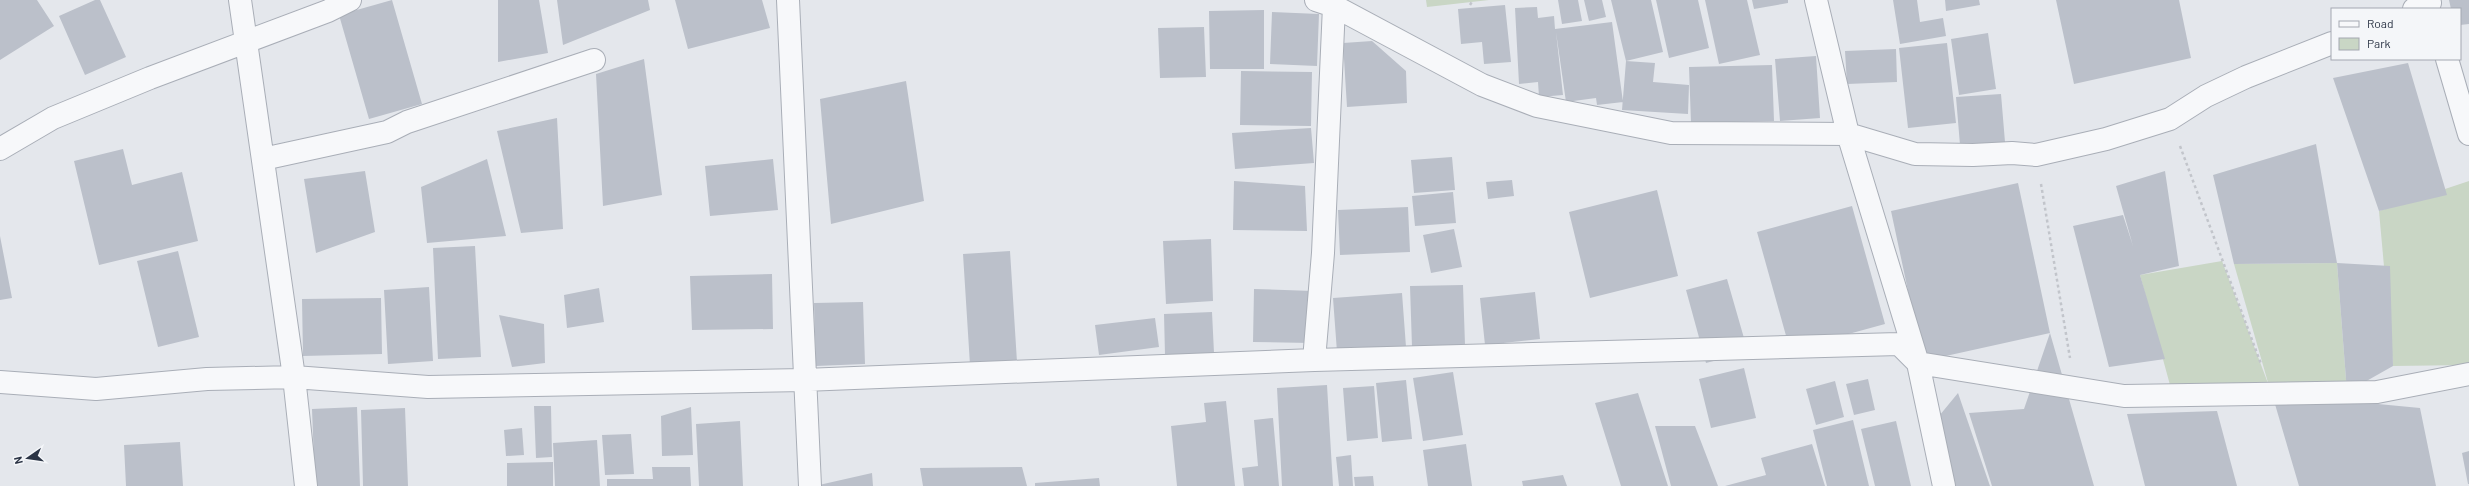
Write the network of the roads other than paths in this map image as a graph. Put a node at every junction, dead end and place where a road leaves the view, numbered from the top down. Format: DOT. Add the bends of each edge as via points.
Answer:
graph roads {
  1 [pos="240,0"];
  2 [pos="350,0"];
  3 [pos="788,0"];
  4 [pos="1816,0"];
  5 [pos="1325,3"];
  6 [pos="246,41"];
  7 [pos="2331,43"];
  8 [pos="594,60"];
  9 [pos="2447,60"];
  10 [pos="1848,134"];
  11 [pos="2469,134"];
  12 [pos="0,149"];
  13 [pos="263,159"];
  14 [pos="1314,360"];
  15 [pos="1918,363"];
  16 [pos="2469,374"];
  17 [pos="294,377"];
  18 [pos="804,380"];
  19 [pos="0,382"];
  20 [pos="306,486"];
  21 [pos="810,486"];
  22 [pos="1944,486"];
  1 -- 6 [label="street"];
  2 -- 6 [label="street" via="328,11"];
  3 -- 18 [label="street"];
  4 -- 10 [label="street"];
  5 -- 10 [label="street" via="1482,85 1537,106 1671,133"];
  5 -- 14 [label="street" via="1323,253"];
  6 -- 12 [label="street" via="53,118"];
  6 -- 13 [label="street"];
  7 -- 10 [label="street" via="2246,77 2206,96 2170,119 2106,139 2036,155 1914,154"];
  8 -- 13 [label="street" via="407,122 387,132"];
  9 -- 11 [label="street"];
  10 -- 15 [label="street"];
  13 -- 17 [label="street"];
  14 -- 15 [label="street" via="1899,344"];
  14 -- 18 [label="street"];
  15 -- 16 [label="street" via="2124,396 2377,392"];
  15 -- 22 [label="street"];
  17 -- 18 [label="street" via="428,387"];
  17 -- 19 [label="street" via="207,379 96,389"];
  17 -- 20 [label="street"];
  18 -- 21 [label="street"];
}
